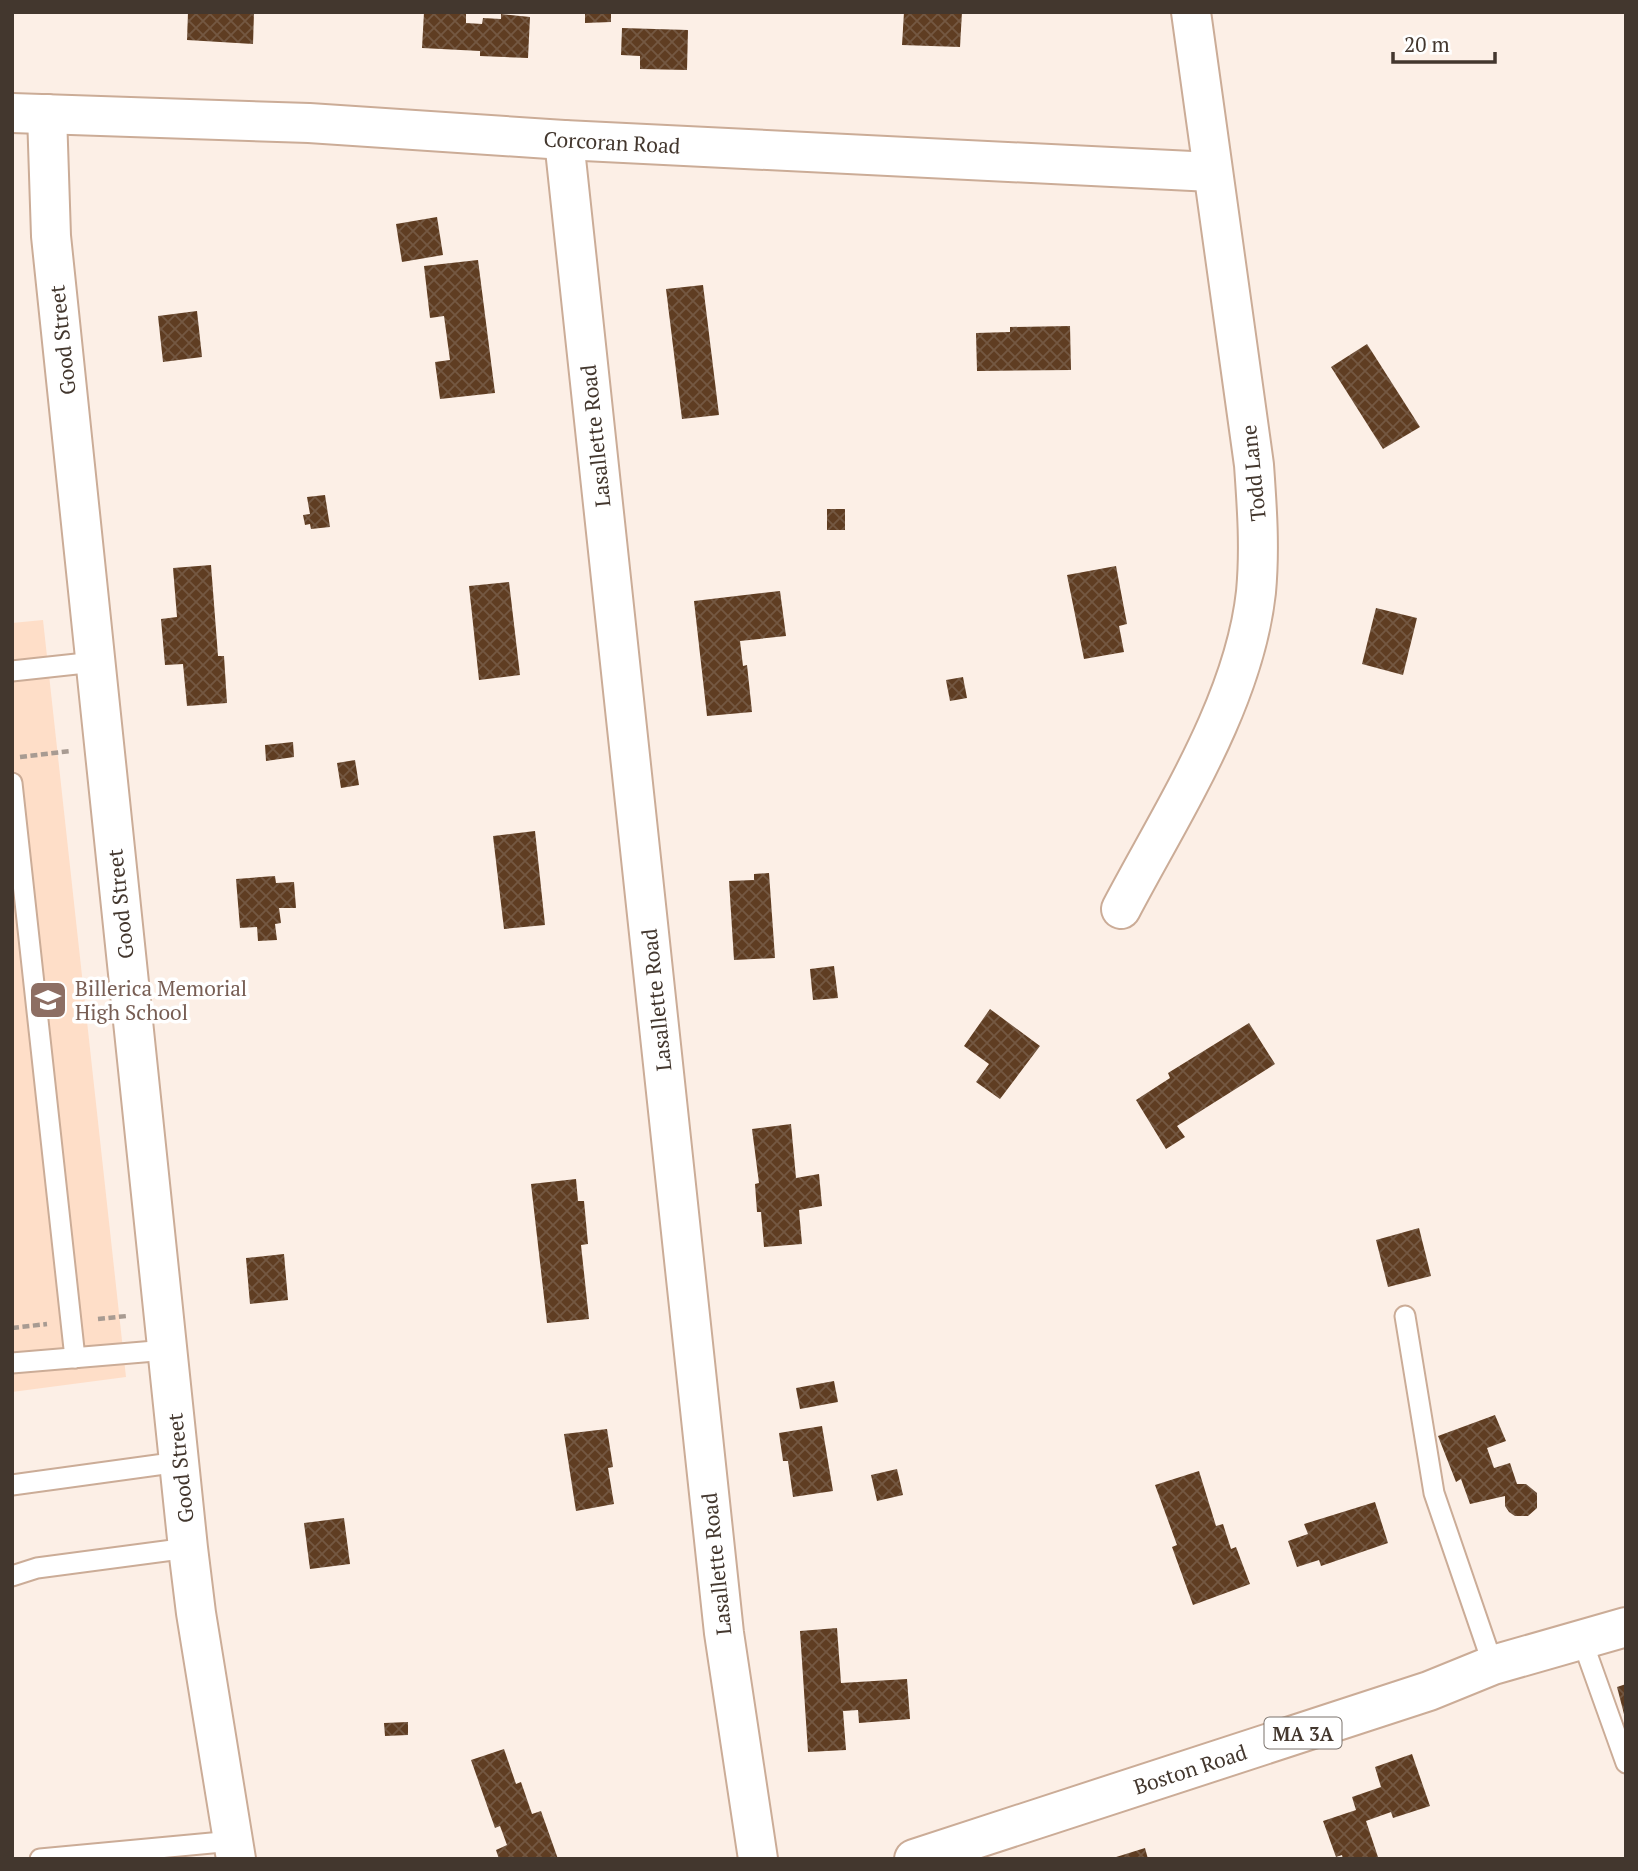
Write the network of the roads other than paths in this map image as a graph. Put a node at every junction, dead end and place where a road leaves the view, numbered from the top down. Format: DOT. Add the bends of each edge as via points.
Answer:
graph roads {
  1 [pos="1191,12"];
  2 [pos="29,114"];
  3 [pos="564,140"];
  4 [pos="1212,173"];
  5 [pos="95,662"];
  6 [pos="12,671"];
  7 [pos="12,783"];
  8 [pos="1121,909"];
  9 [pos="1405,1316"];
  10 [pos="167,1350"];
  11 [pos="75,1358"];
  12 [pos="12,1363"];
  13 [pos="179,1462"];
  14 [pos="12,1485"];
  15 [pos="188,1548"];
  16 [pos="12,1576"];
  17 [pos="1626,1627"];
  18 [pos="1583,1640"];
  19 [pos="1493,1665"];
  20 [pos="1626,1763"];
  21 [pos="983,1848"];
  22 [pos="234,1850"];
  23 [pos="40,1859"];
  24 [pos="758,1859"];
  25 [pos="914,1859"];
  1 -- 4 [label="street, Todd Lane"];
  2 -- 3 [label="street, Corcoran Road" via="309,123"];
  2 -- 5 [label="street, Good Street" via="51,236"];
  3 -- 4 [label="street, Corcoran Road"];
  3 -- 24 [label="street, Lasallette Road" via="724,1633"];
  4 -- 8 [label="street, Todd Lane" via="1254,465 1258,526 1255,595 1240,663 1221,717"];
  5 -- 6 [label="lane"];
  5 -- 10 [label="street, Good Street"];
  7 -- 11 [label="lane"];
  9 -- 19 [label="lane" via="1434,1493"];
  10 -- 11 [label="lane"];
  10 -- 13 [label="street, Good Street"];
  11 -- 12 [label="lane"];
  13 -- 14 [label="lane"];
  13 -- 15 [label="street, Good Street"];
  15 -- 16 [label="lane" via="37,1568"];
  15 -- 22 [label="street, Good Street"];
  17 -- 18 [label="street, Boston Road / MA 3A"];
  18 -- 19 [label="street, Boston Road / MA 3A"];
  18 -- 20 [label="lane"];
  19 -- 21 [label="street, Boston Road / MA 3A"];
  21 -- 25 [label="street, Boston Road / MA 3A"];
  22 -- 23 [label="lane"];
}
